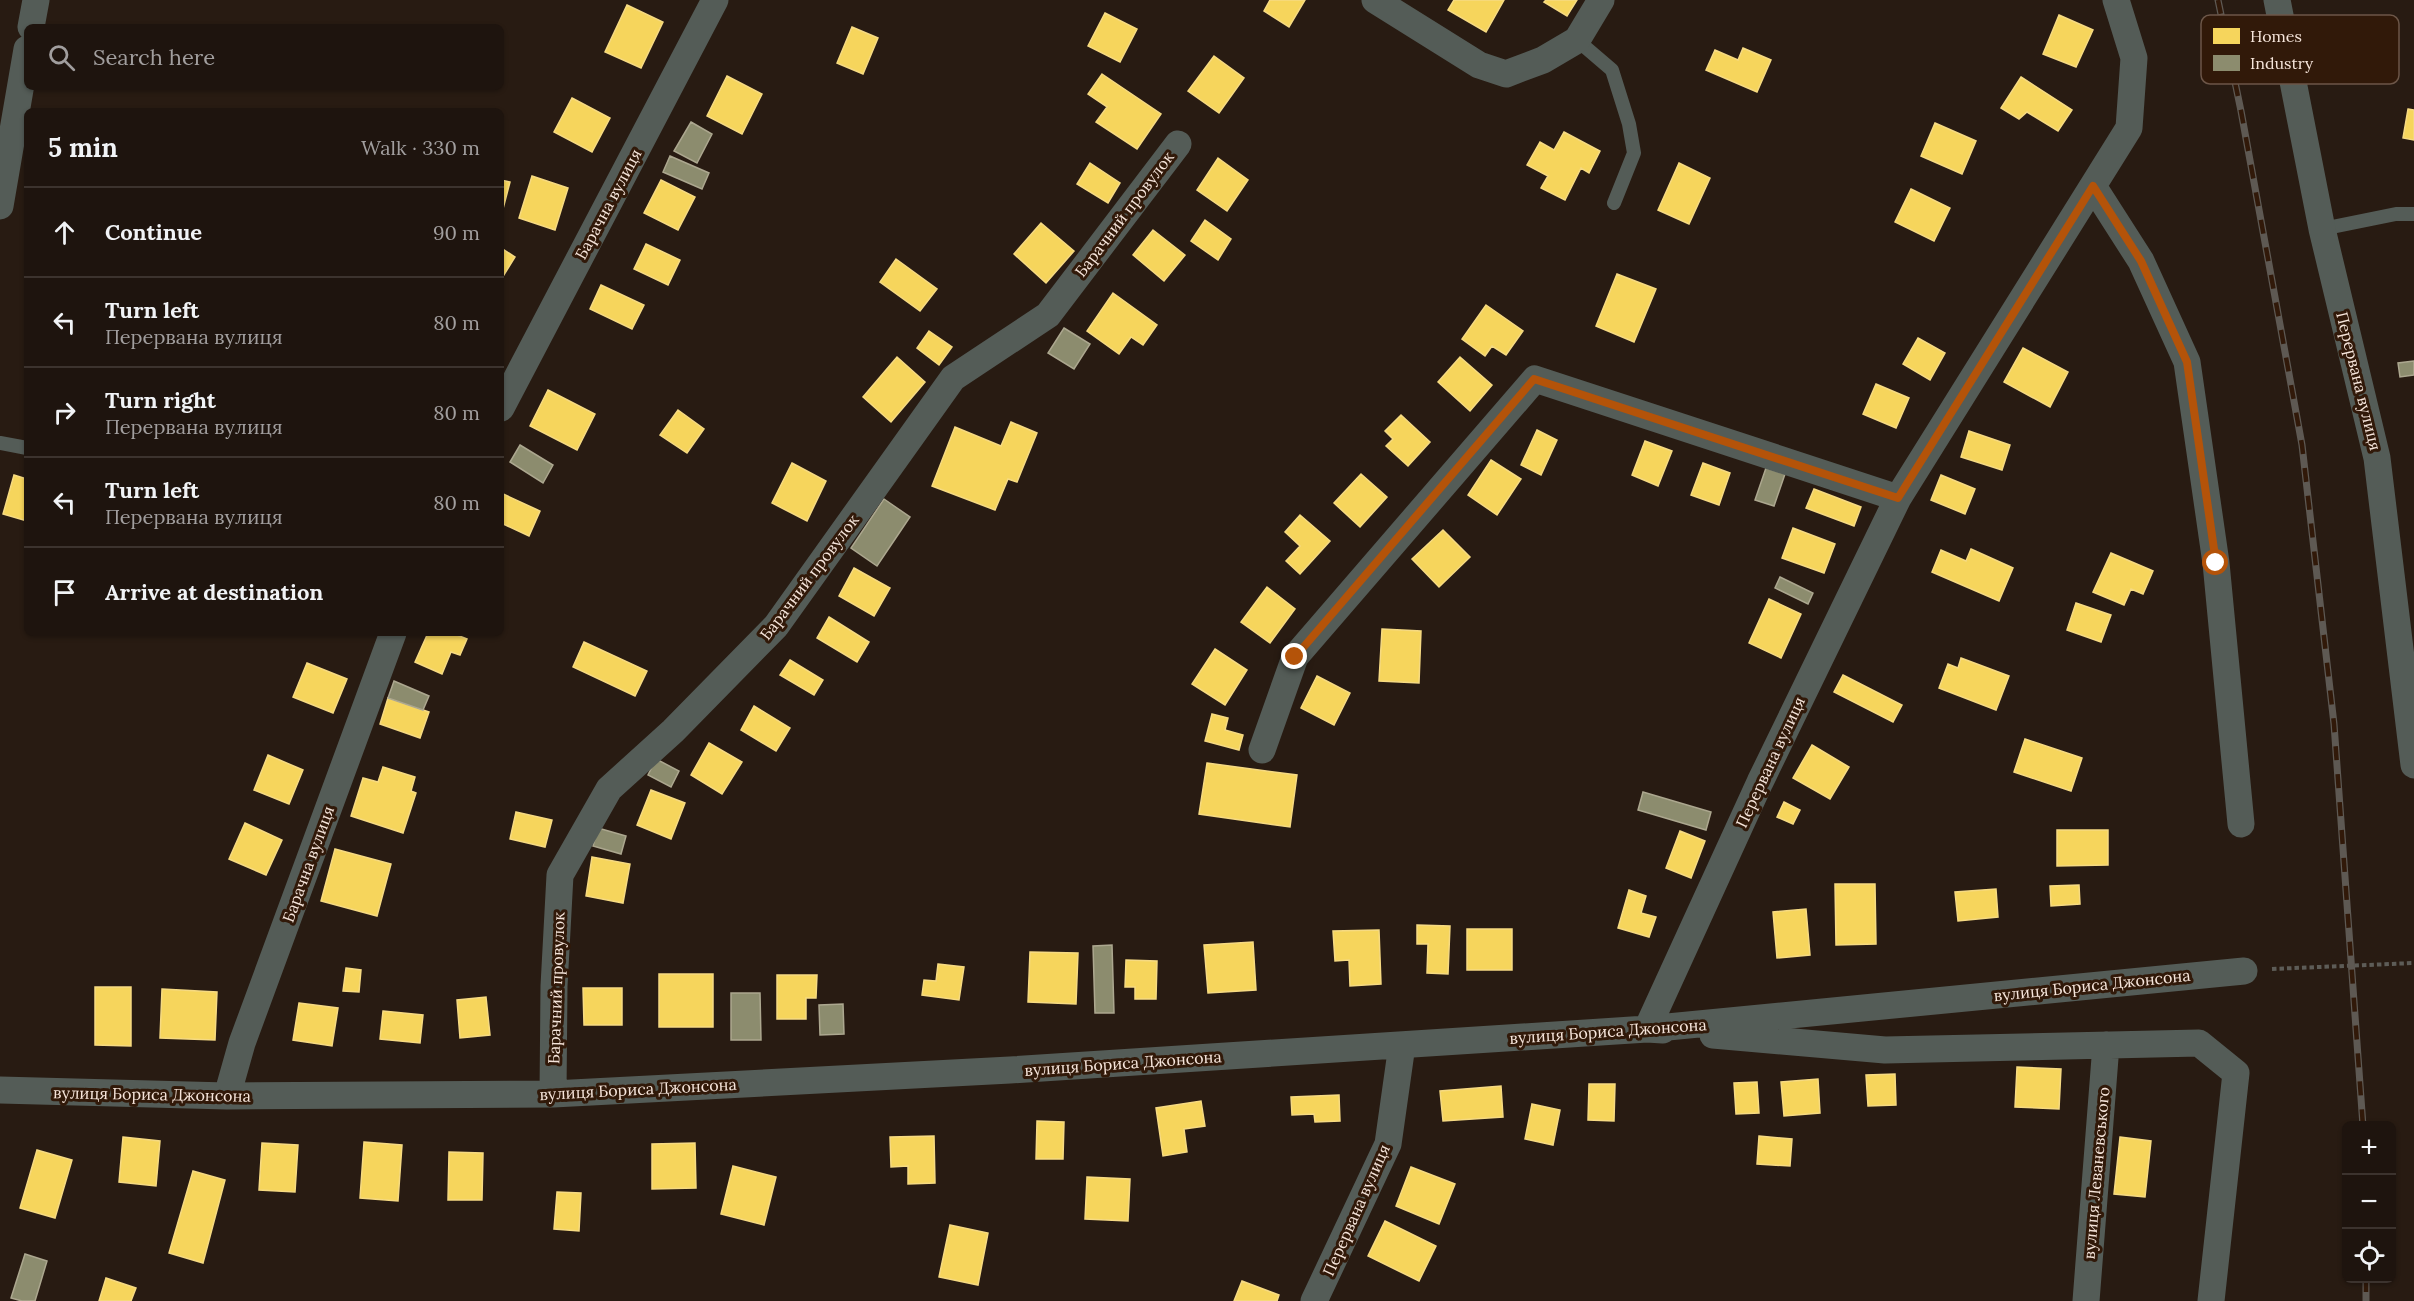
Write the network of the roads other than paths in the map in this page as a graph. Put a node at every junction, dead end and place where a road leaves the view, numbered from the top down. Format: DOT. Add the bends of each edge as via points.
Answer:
graph roads {
  1 [pos="36,0"];
  2 [pos="715,0"];
  3 [pos="1375,0"];
  4 [pos="1601,0"];
  5 [pos="2116,0"];
  6 [pos="2277,0"];
  7 [pos="2280,15"];
  8 [pos="32,24"];
  9 [pos="1577,40"];
  10 [pos="24,66"];
  11 [pos="2294,84"];
  12 [pos="1178,144"];
  13 [pos="2093,186"];
  14 [pos="1614,203"];
  15 [pos="0,206"];
  16 [pos="2414,214"];
  17 [pos="2322,229"];
  18 [pos="504,402"];
  19 [pos="0,443"];
  20 [pos="24,447"];
  21 [pos="1898,498"];
  22 [pos="392,636"];
  23 [pos="1262,750"];
  24 [pos="2414,765"];
  25 [pos="2241,824"];
  26 [pos="2244,971"];
  27 [pos="1647,1029"];
  28 [pos="2106,1045"];
  29 [pos="1402,1046"];
  30 [pos="0,1090"];
  31 [pos="553,1094"];
  32 [pos="227,1096"];
  33 [pos="1314,1301"];
  34 [pos="2086,1301"];
  35 [pos="2211,1301"];
  1 -- 8 [label="street"];
  2 -- 18 [label="street, Барачна вулиця"];
  3 -- 9 [label="street" via="1479,65 1506,74 1543,60"];
  4 -- 9 [label="street"];
  5 -- 13 [label="street, Перервана вулиця" via="2133,58 2129,128"];
  6 -- 7 [label="street, Перервана вулиця"];
  9 -- 14 [label="lane" via="1612,70 1629,124 1634,153"];
  10 -- 15 [label="street"];
  11 -- 17 [label="street, Перервана вулиця"];
  12 -- 31 [label="street, Барачний провулок" via="1048,315 953,378 776,626 609,789 560,875"];
  13 -- 21 [label="street, Перервана вулиця"];
  13 -- 25 [label="street" via="2141,261 2187,362 2216,563"];
  16 -- 17 [label="lane"];
  17 -- 24 [label="street, Перервана вулиця" via="2377,458"];
  19 -- 20 [label="lane"];
  21 -- 23 [label="street" via="1534,379 1295,657"];
  21 -- 27 [label="street, Перервана вулиця" via="1760,782"];
  22 -- 32 [label="street, Барачна вулиця" via="242,1043"];
  26 -- 27 [label="street, вулиця Бориса Джонсона"];
  27 -- 28 [label="street" via="1885,1050"];
  27 -- 29 [label="street, вулиця Бориса Джонсона"];
  28 -- 34 [label="street, вулиця Леваневського"];
  28 -- 35 [label="street" via="2199,1044 2236,1073"];
  29 -- 31 [label="street, вулиця Бориса Джонсона"];
  29 -- 33 [label="street, Перервана вулиця" via="1388,1143"];
  30 -- 32 [label="street, вулиця Бориса Джонсона"];
  31 -- 32 [label="street, вулиця Бориса Джонсона"];
}
